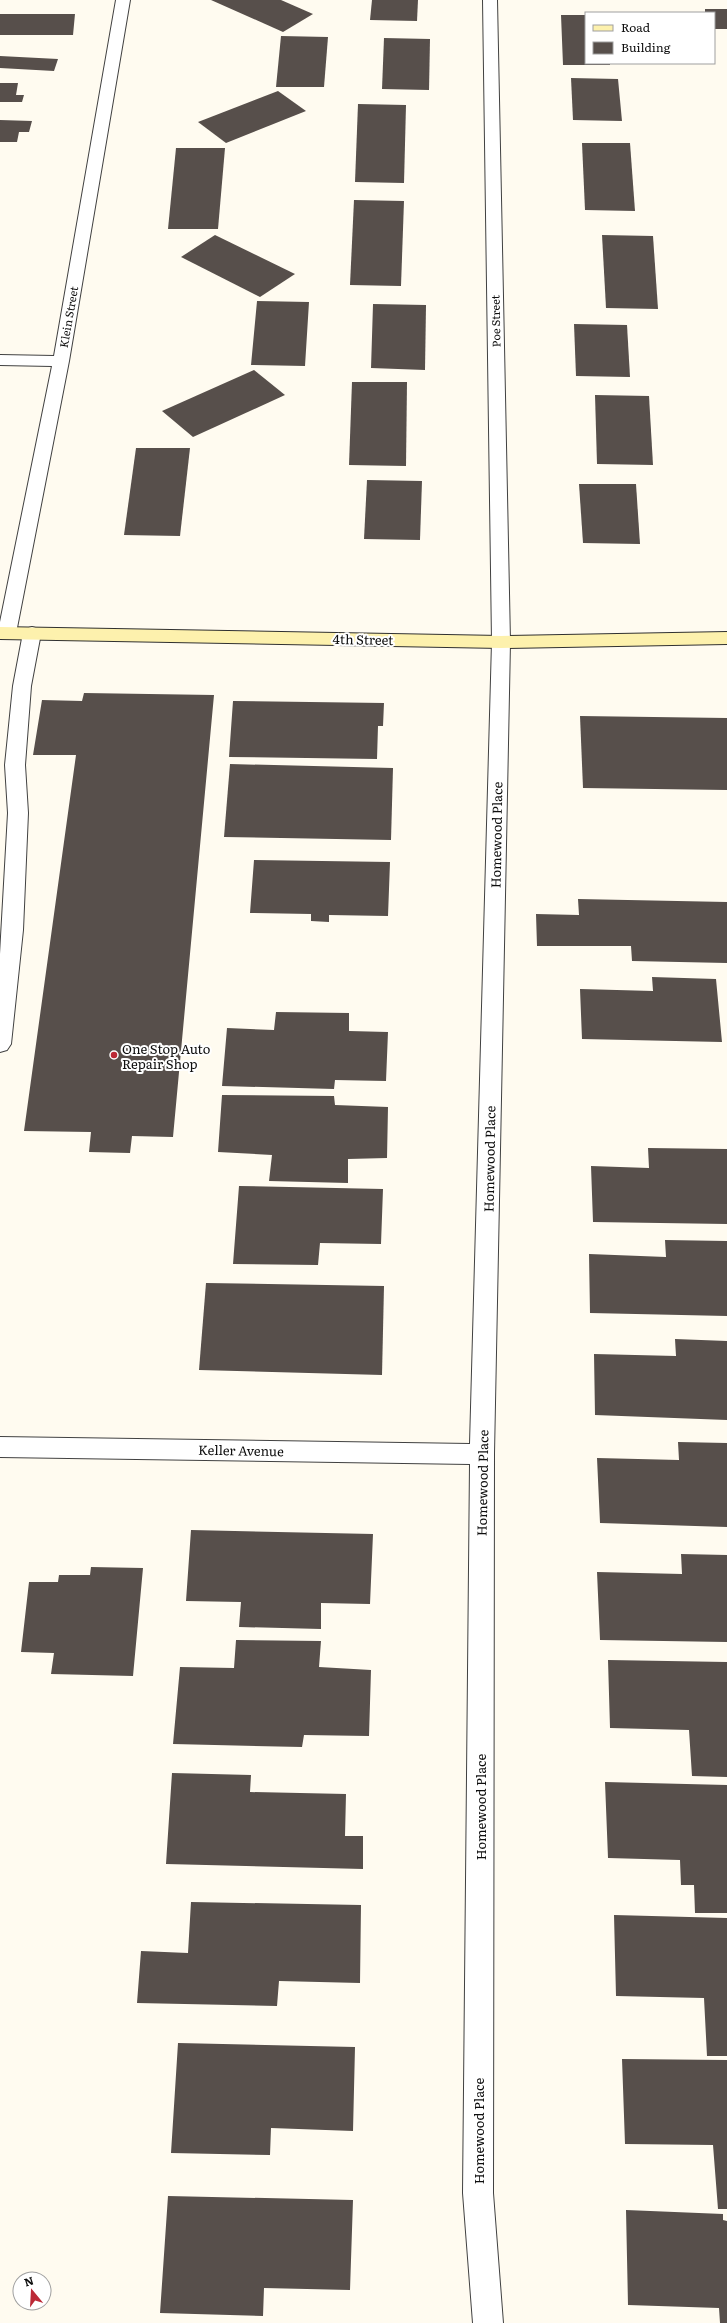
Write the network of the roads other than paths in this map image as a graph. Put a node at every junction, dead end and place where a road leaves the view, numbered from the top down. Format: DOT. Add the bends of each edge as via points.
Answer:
graph roads {
  1 [pos="123,0"];
  2 [pos="490,0"];
  3 [pos="0,360"];
  4 [pos="61,361"];
  5 [pos="3,633"];
  6 [pos="32,633"];
  7 [pos="727,638"];
  8 [pos="501,642"];
  9 [pos="0,1044"];
  10 [pos="0,1447"];
  11 [pos="482,1454"];
  12 [pos="488,2323"];
  1 -- 4 [label="street, Klein Street"];
  2 -- 8 [label="street, Poe Street"];
  3 -- 4 [label="street"];
  4 -- 5 [label="street, Klein Street"];
  5 -- 6 [label="main road, 4th Street"];
  6 -- 8 [label="main road, 4th Street"];
  6 -- 9 [label="street" via="22,686 15,765 18,813 13,930"];
  7 -- 8 [label="main road, 4th Street"];
  8 -- 11 [label="street, Homewood Place"];
  10 -- 11 [label="street, Keller Avenue"];
  11 -- 12 [label="street, Homewood Place" via="478,2193"];
}
